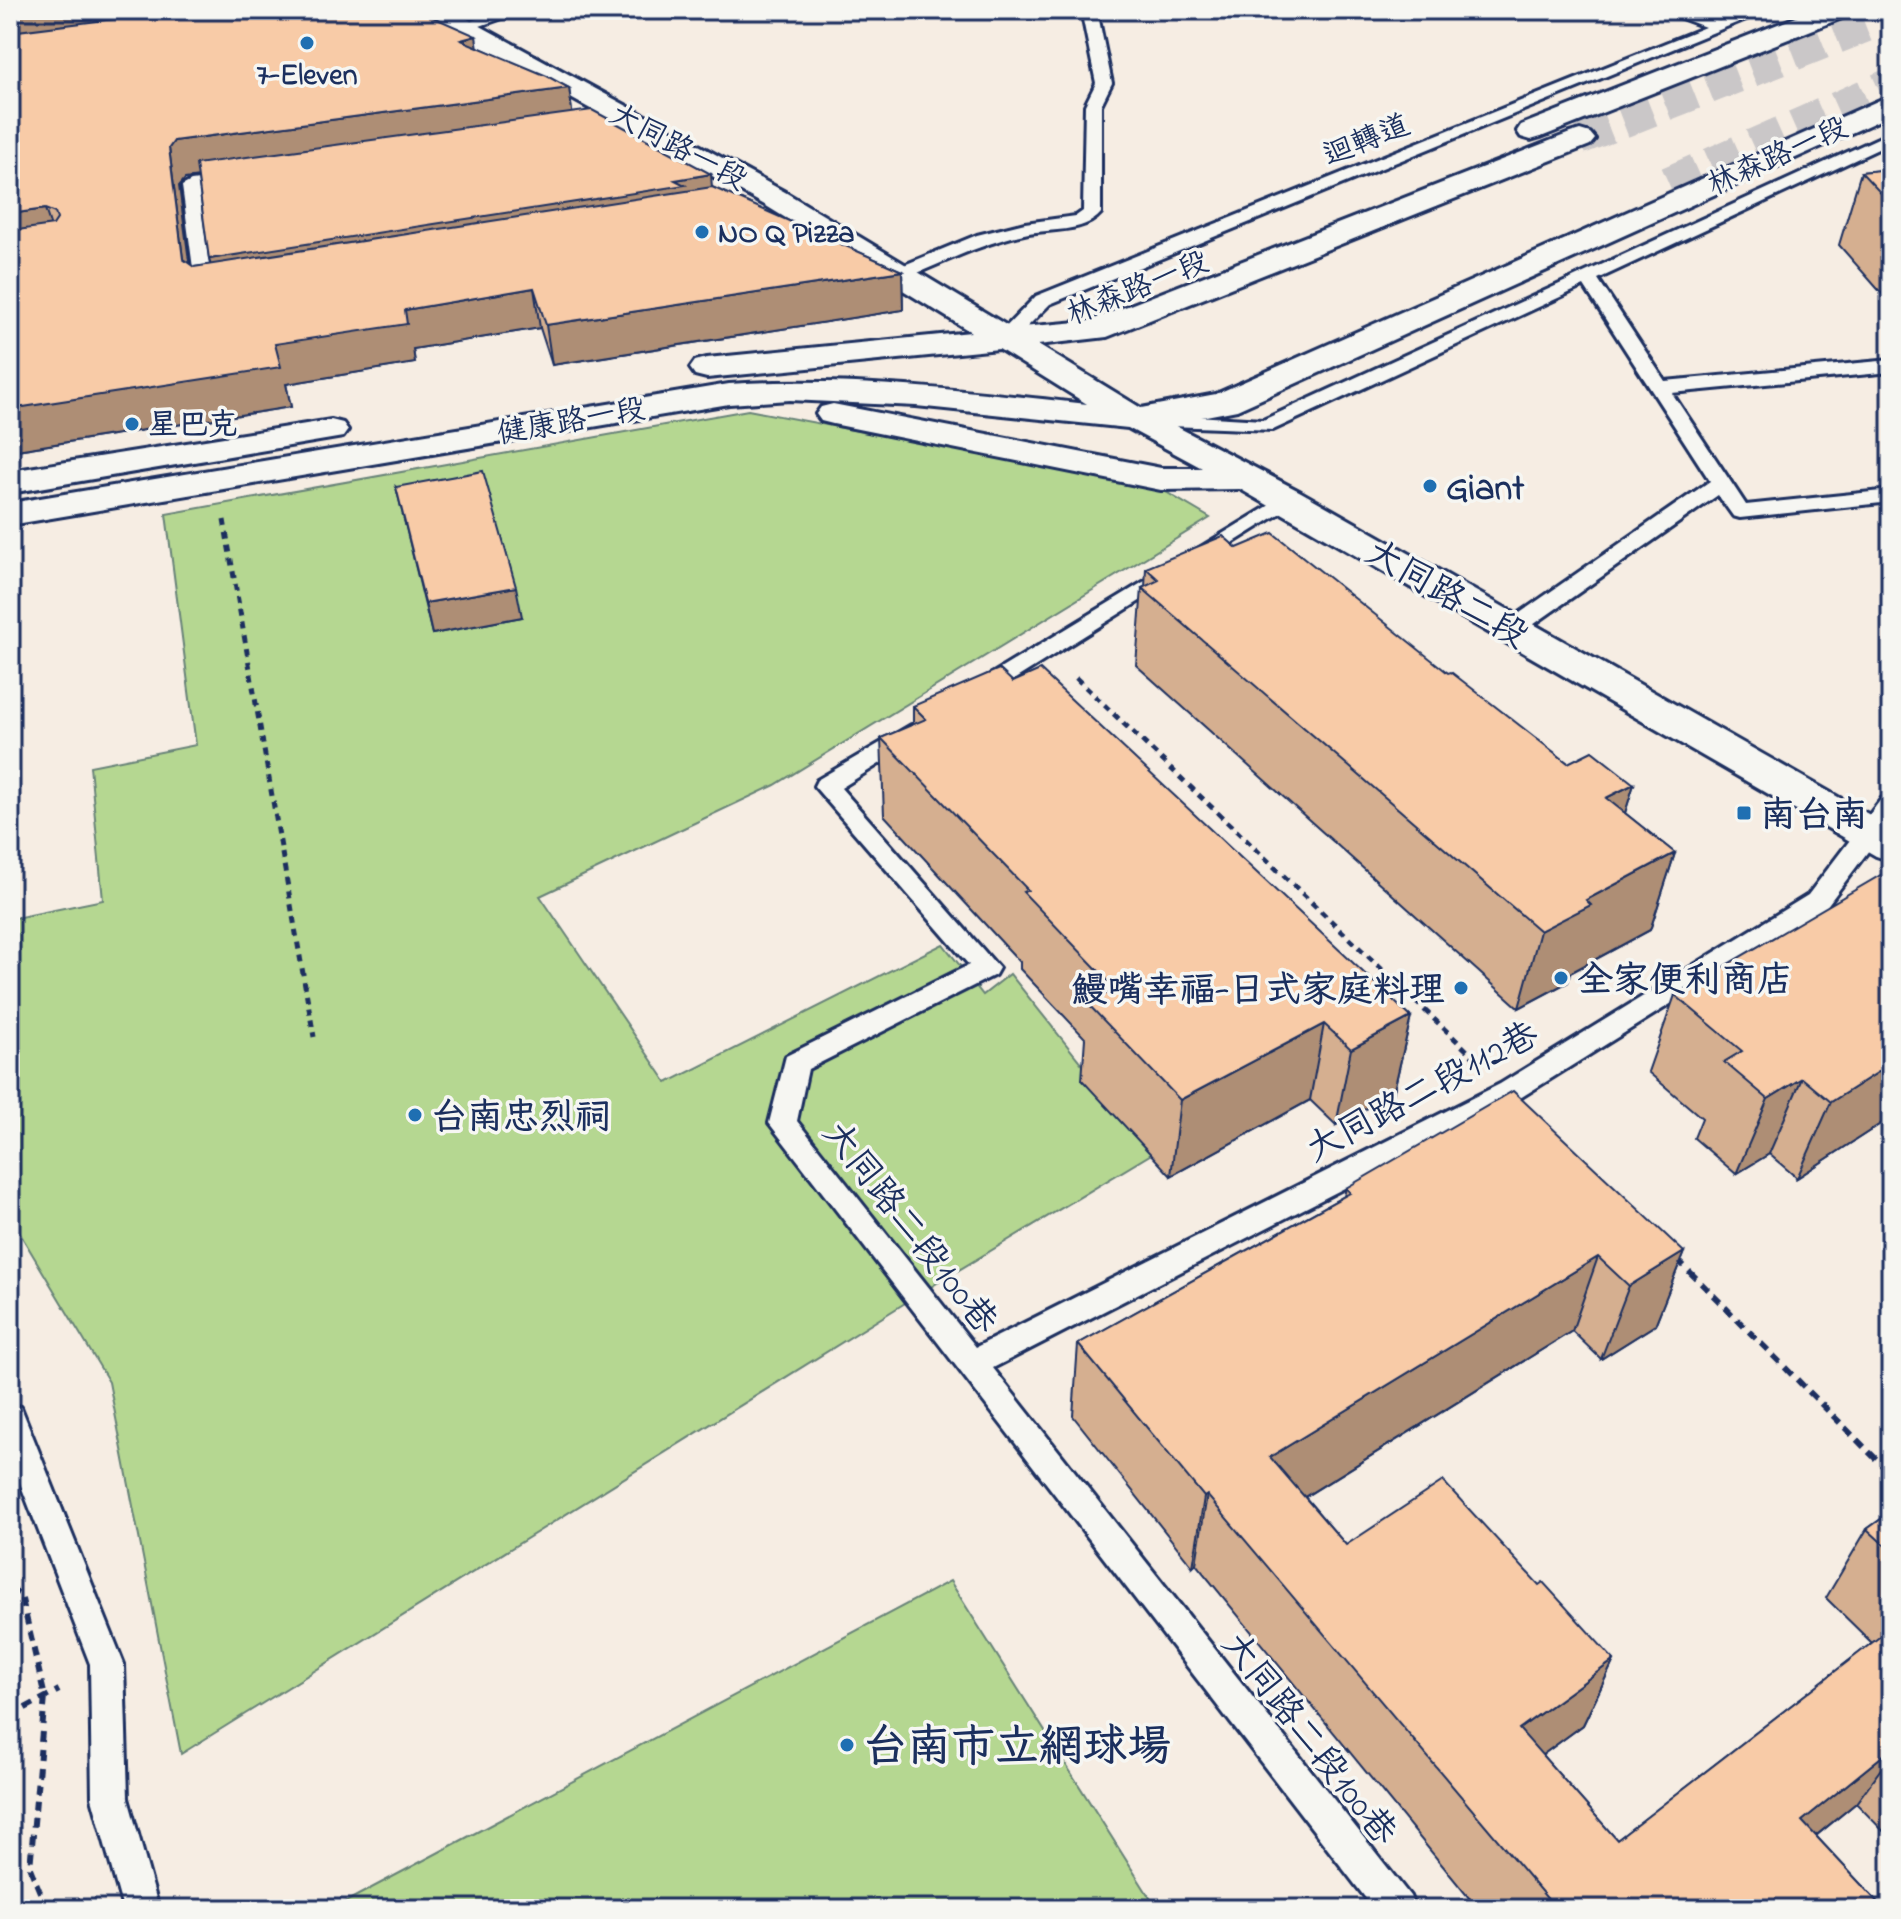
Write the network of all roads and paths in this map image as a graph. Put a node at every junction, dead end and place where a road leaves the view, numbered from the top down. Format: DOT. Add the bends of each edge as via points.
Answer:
graph roads {
  1 [pos="431,10"];
  2 [pos="517,10"];
  3 [pos="1089,10"];
  4 [pos="1668,10"];
  5 [pos="1760,10"];
  6 [pos="1838,10"];
  7 [pos="1720,26"];
  8 [pos="463,27"];
  9 [pos="1891,104"];
  10 [pos="1891,137"];
  11 [pos="1580,139"];
  12 [pos="252,178"];
  13 [pos="1668,182"];
  14 [pos="899,274"];
  15 [pos="1587,276"];
  16 [pos="214,297"];
  17 [pos="1004,339"];
  18 [pos="1891,366"];
  19 [pos="1659,388"];
  20 [pos="729,394"];
  21 [pos="1136,419"];
  22 [pos="1246,478"];
  23 [pos="217,480"];
  24 [pos="10,482"];
  25 [pos="1721,483"];
  26 [pos="1891,496"];
  27 [pos="1288,500"];
  28 [pos="10,514"];
  29 [pos="1512,629"];
  30 [pos="956,706"];
  31 [pos="930,722"];
  32 [pos="1884,828"];
  33 [pos="314,1037"];
  34 [pos="972,1364"];
  35 [pos="10,1417"];
  36 [pos="10,1588"];
  37 [pos="47,1909"];
  38 [pos="141,1909"];
  39 [pos="1397,1909"];
  1 -- 8 [label="street, 大同路一段"];
  2 -- 8 [label="lane"];
  3 -- 14 [label="lane" via="1104,83 1093,105 1092,213 1081,221 983,239"];
  4 -- 7 [label="lane"];
  5 -- 7 [label="lane, 迴轉道"];
  6 -- 17 [label="street, 林森路一段"];
  7 -- 17 [label="lane, 迴轉道" via="1043,300"];
  8 -- 14 [label="street, 大同路一段" via="614,123"];
  9 -- 21 [label="street, 林森路一段" via="1225,403"];
  10 -- 15 [label="lane"];
  11 -- 17 [label="street, 林森路一段" via="1095,330"];
  12 -- 16 [label="lane" via="191,186"];
  13 -- 21 [label="street, 林森路一段"];
  14 -- 17 [label="street, 大同路一段"];
  15 -- 19 [label="lane"];
  15 -- 21 [label="lane" via="1266,426"];
  17 -- 21 [label="street, 大同路二段"];
  17 -- 24 [label="street, 健康路一段" via="717,367"];
  18 -- 19 [label="lane"];
  19 -- 25 [label="lane"];
  20 -- 21 [label="street, 健康路一段" via="790,390 916,396"];
  20 -- 22 [label="street" via="1161,479"];
  20 -- 23 [label="street, 健康路一段"];
  21 -- 22 [label="street, 大同路二段"];
  22 -- 27 [label="street, 大同路二段"];
  23 -- 28 [label="street, 健康路一段"];
  23 -- 33 [label="path"];
  25 -- 26 [label="lane" via="1740,512"];
  25 -- 29 [label="lane"];
  27 -- 29 [label="street, 大同路二段"];
  27 -- 30 [label="lane"];
  29 -- 32 [label="street, 大同路二段"];
  31 -- 34 [label="lane, 大同路二段100巷" via="826,786 986,968 796,1063 783,1123"];
  32 -- 34 [label="lane, 大同路二段112巷" via="1817,901 1510,1091"];
  34 -- 39 [label="lane, 大同路二段100巷"];
  35 -- 38 [label="lane" via="107,1664 110,1798"];
  36 -- 37 [label="path" via="21,1595 45,1697 30,1868"];
}
